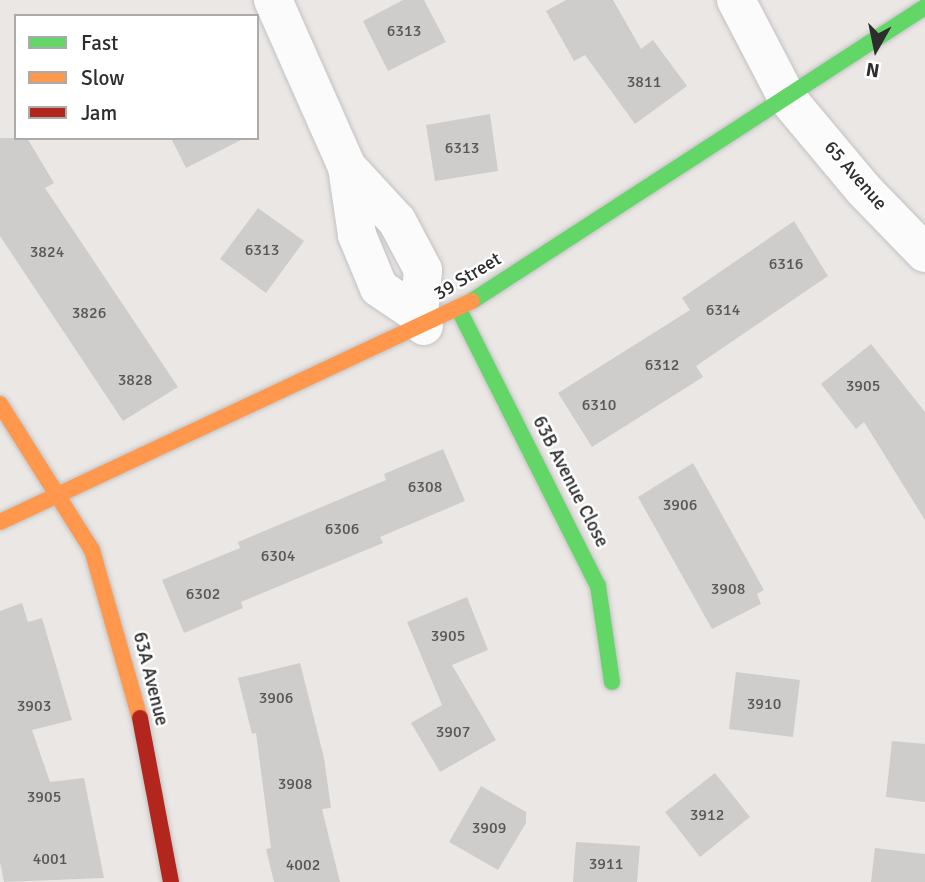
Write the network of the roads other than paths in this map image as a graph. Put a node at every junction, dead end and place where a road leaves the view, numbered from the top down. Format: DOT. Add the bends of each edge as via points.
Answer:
graph roads {
  1 [pos="272,0"];
  2 [pos="736,0"];
  3 [pos="925,7"];
  4 [pos="787,98"];
  5 [pos="925,253"];
  6 [pos="459,310"];
  7 [pos="421,320"];
  8 [pos="0,404"];
  9 [pos="59,497"];
  10 [pos="0,522"];
  11 [pos="612,682"];
  12 [pos="171,882"];
  1 -- 7 [label="street" via="348,167 356,235 379,288"];
  2 -- 4 [label="street, 65 Avenue"];
  3 -- 4 [label="street, 39 Street"];
  4 -- 5 [label="street, 65 Avenue" via="863,189"];
  4 -- 6 [label="street, 39 Street"];
  6 -- 7 [label="street, 39 Street"];
  6 -- 11 [label="street, 63B Avenue Close" via="598,586"];
  7 -- 9 [label="street, 39 Street"];
  8 -- 9 [label="street, 63A Avenue"];
  9 -- 10 [label="street, 39 Street"];
  9 -- 12 [label="street, 63A Avenue" via="92,550 134,689"];
}
